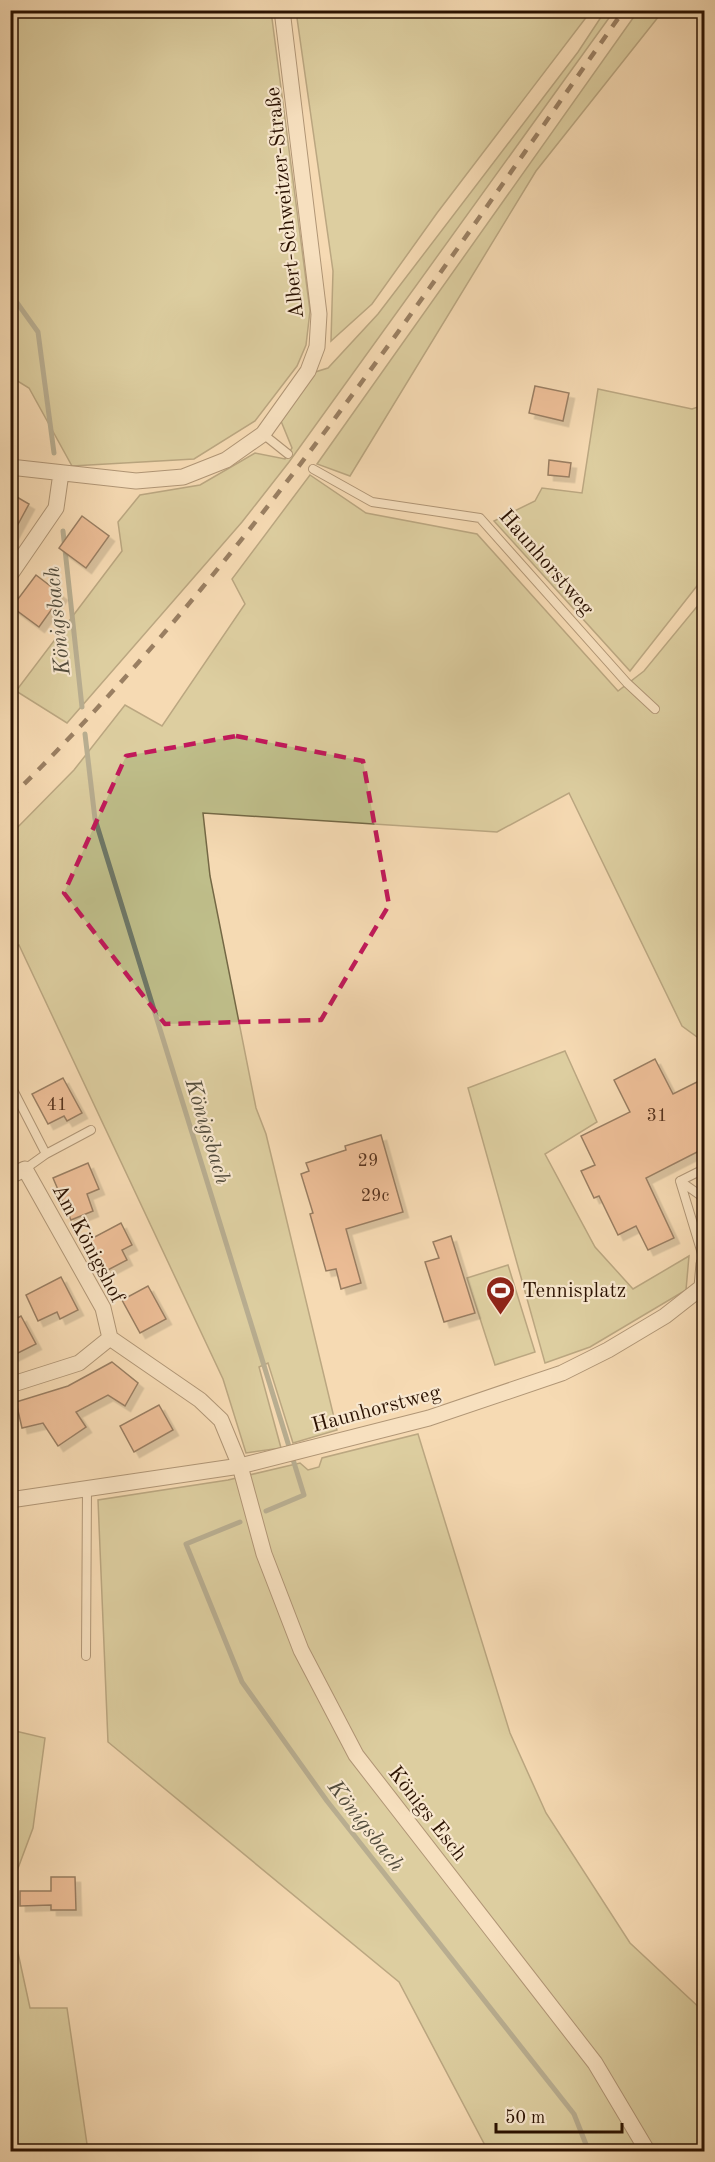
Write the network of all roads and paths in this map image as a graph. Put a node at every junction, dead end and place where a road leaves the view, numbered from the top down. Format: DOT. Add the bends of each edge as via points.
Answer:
graph roads {
  1 [pos="282,10"];
  2 [pos="263,434"];
  3 [pos="288,454"];
  4 [pos="10,467"];
  5 [pos="313,469"];
  6 [pos="62,473"];
  7 [pos="10,575"];
  8 [pos="655,709"];
  9 [pos="10,1083"];
  10 [pos="91,1130"];
  11 [pos="46,1154"];
  12 [pos="25,1169"];
  13 [pos="705,1169"];
  14 [pos="10,1176"];
  15 [pos="680,1181"];
  16 [pos="705,1198"];
  17 [pos="705,1262"];
  18 [pos="110,1338"];
  19 [pos="10,1385"];
  20 [pos="240,1466"];
  21 [pos="87,1488"];
  22 [pos="10,1500"];
  23 [pos="86,1656"];
  24 [pos="648,2151"];
  1 -- 2 [label="street, Albert-Schweitzer-Straße" via="319,314 317,347 308,371"];
  2 -- 3 [label="lane"];
  2 -- 6 [label="street, Albert-Schweitzer-Straße" via="226,460 183,477 136,481"];
  4 -- 6 [label="street, Albert-Schweitzer-Straße"];
  5 -- 8 [label="lane, Haunhorstweg" via="372,502 480,518 627,683"];
  6 -- 7 [label="street" via="56,508"];
  9 -- 11 [label="lane"];
  10 -- 11 [label="lane, Am Königshof"];
  11 -- 12 [label="lane, Am Königshof"];
  12 -- 14 [label="street, Am Königshof"];
  12 -- 18 [label="street, Am Königshof" via="103,1308"];
  13 -- 15 [label="lane"];
  15 -- 16 [label="lane"];
  15 -- 17 [label="lane"];
  17 -- 20 [label="street, Haunhorstweg" via="702,1287 665,1316 562,1373 429,1418"];
  18 -- 19 [label="street" via="79,1363"];
  18 -- 20 [label="street" via="200,1400 221,1420"];
  20 -- 21 [label="street, Haunhorstweg"];
  20 -- 24 [label="street, Königs Esch" via="264,1554 301,1650 356,1755 595,2063"];
  21 -- 22 [label="street, Haunhorstweg"];
  21 -- 23 [label="lane"];
}
